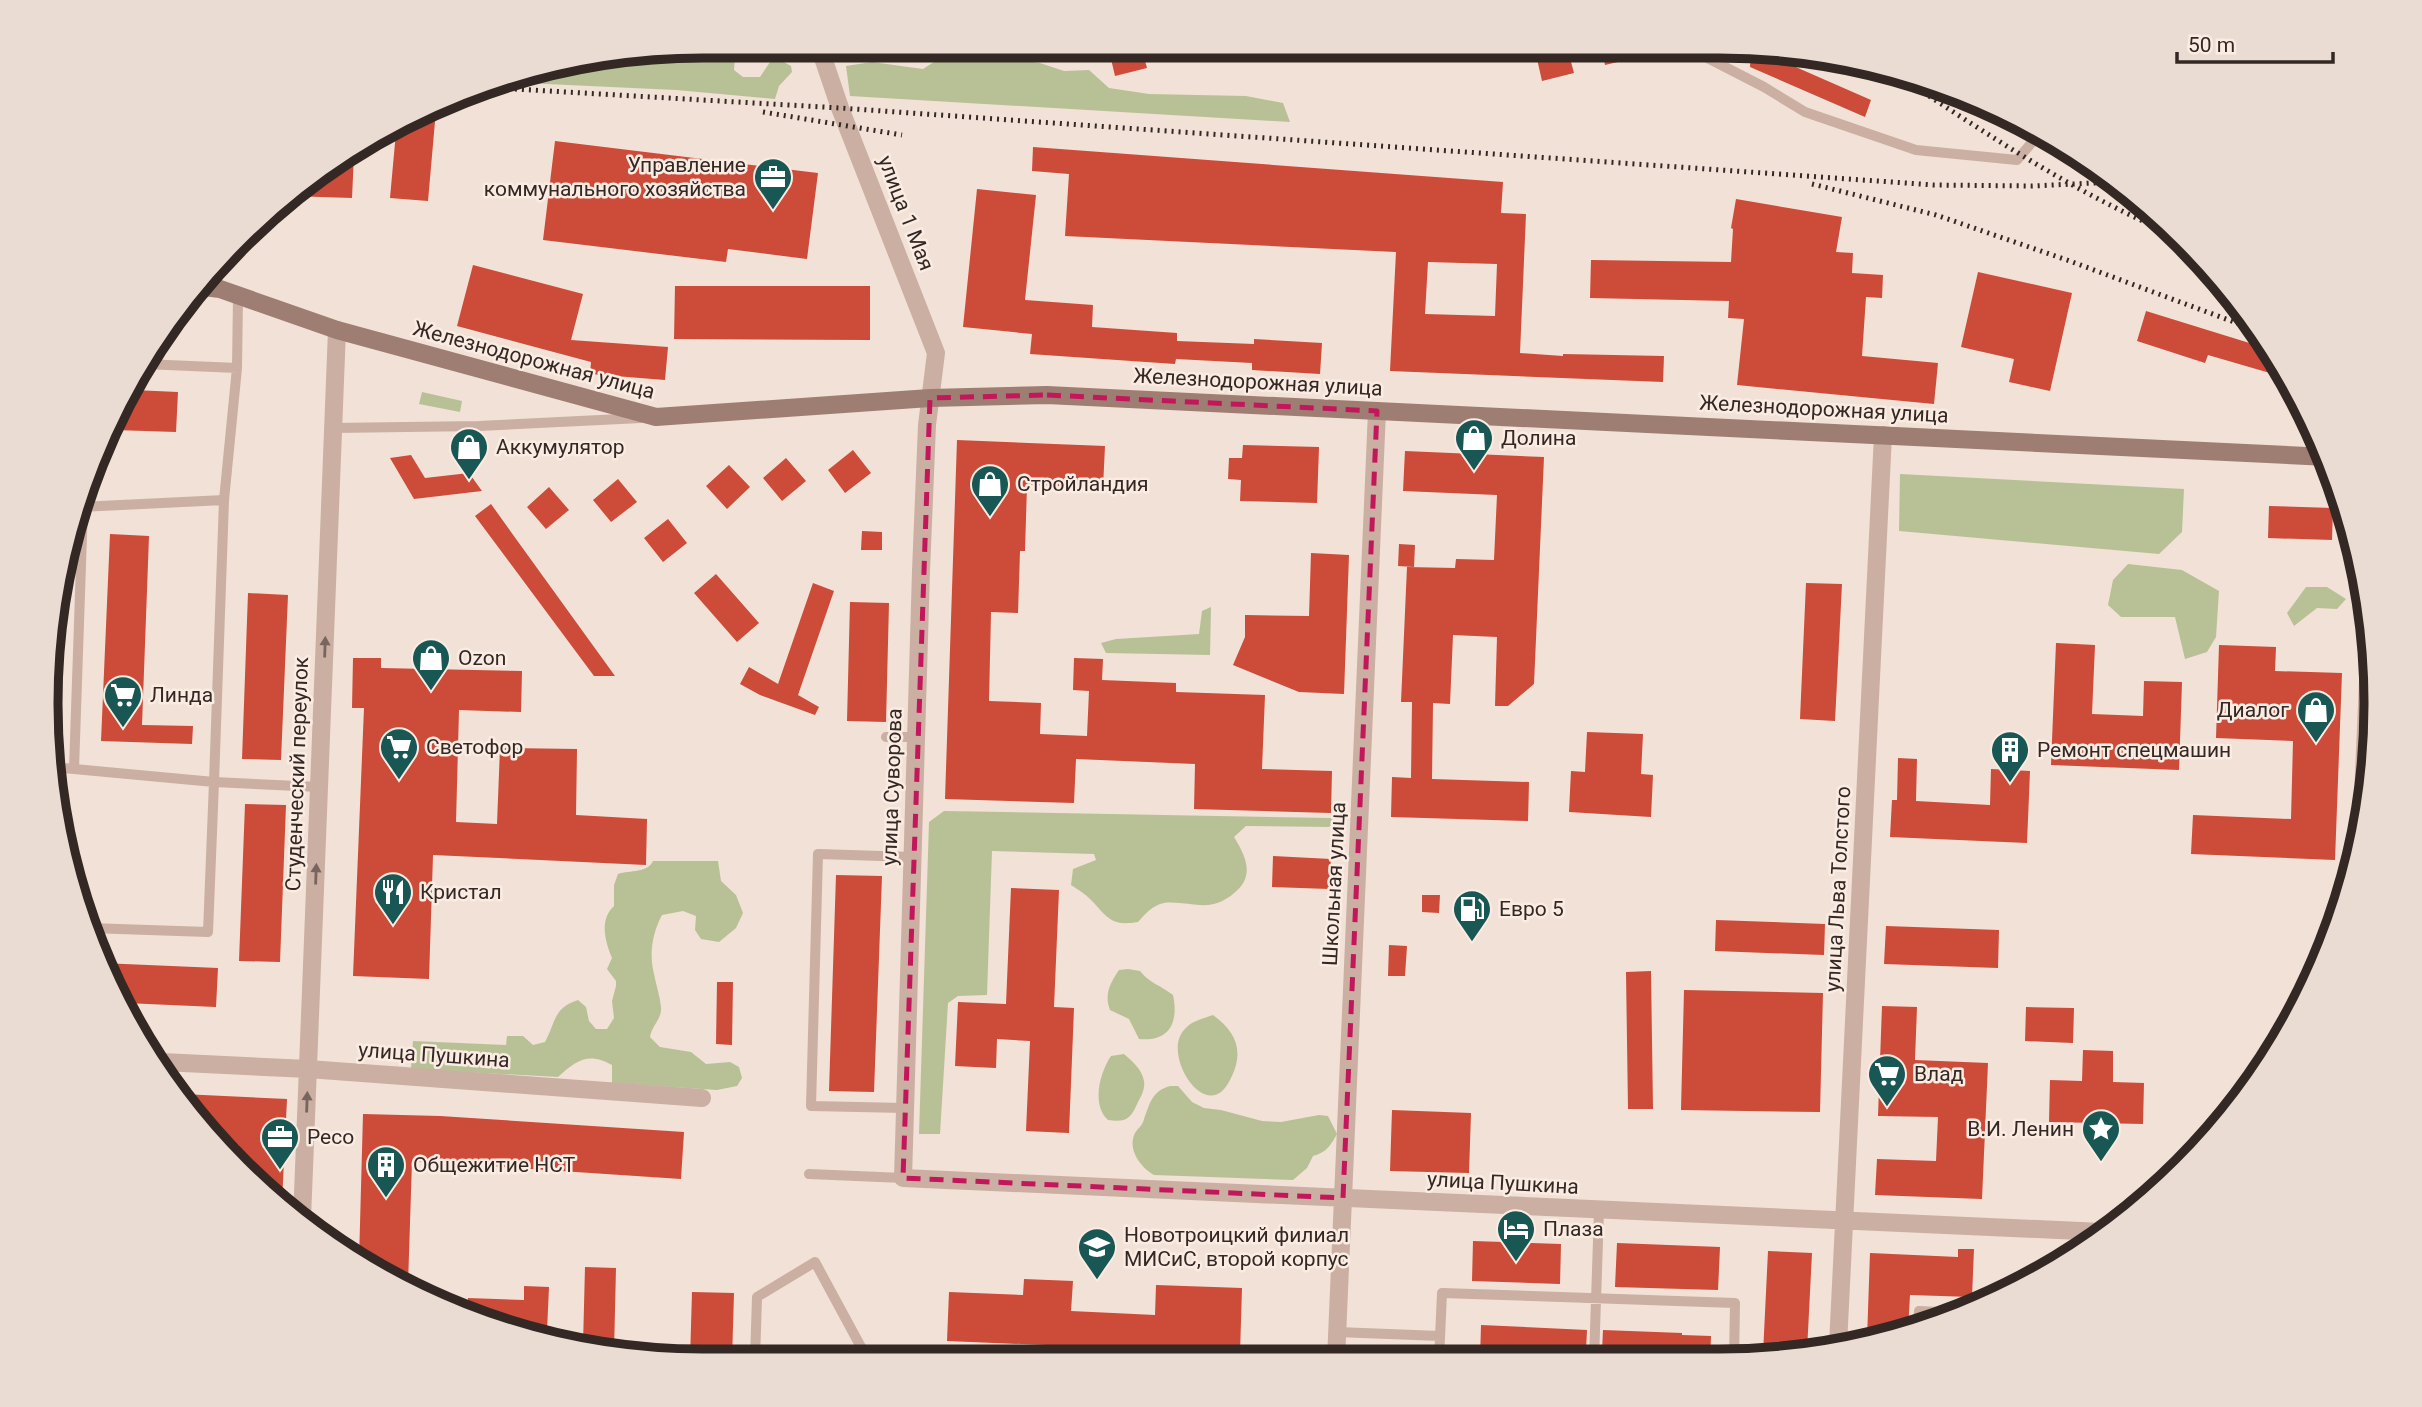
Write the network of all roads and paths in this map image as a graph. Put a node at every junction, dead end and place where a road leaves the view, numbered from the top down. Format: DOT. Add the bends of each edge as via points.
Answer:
graph roads {
  1 [pos="822,58"];
  2 [pos="1709,58"];
  3 [pos="2034,140"];
  4 [pos="210,288"];
  5 [pos="238,297"];
  6 [pos="337,330"];
  7 [pos="155,364"];
  8 [pos="237,368"];
  9 [pos="930,398"];
  10 [pos="1377,411"];
  11 [pos="656,417"];
  12 [pos="333,428"];
  13 [pos="1883,435"];
  14 [pos="2315,456"];
  15 [pos="224,500"];
  16 [pos="89,506"];
  17 [pos="80,535"];
  18 [pos="886,737"];
  19 [pos="916,737"];
  20 [pos="61,767"];
  21 [pos="74,768"];
  22 [pos="214,782"];
  23 [pos="319,787"];
  24 [pos="913,857"];
  25 [pos="98,928"];
  26 [pos="167,1062"];
  27 [pos="308,1069"];
  28 [pos="702,1098"];
  29 [pos="905,1108"];
  30 [pos="810,1174"];
  31 [pos="903,1178"];
  32 [pos="1343,1198"];
  33 [pos="302,1210"];
  34 [pos="1599,1210"];
  35 [pos="1844,1222"];
  36 [pos="2089,1232"];
  37 [pos="1596,1300"];
  38 [pos="1935,1312"];
  39 [pos="1919,1317"];
  40 [pos="1337,1332"];
  41 [pos="1440,1336"];
  42 [pos="1838,1338"];
  43 [pos="755,1349"];
  44 [pos="862,1349"];
  45 [pos="1336,1349"];
  46 [pos="1439,1349"];
  47 [pos="1594,1349"];
  48 [pos="1734,1349"];
  1 -- 9 [label="street, улица 1 Мая" via="936,353"];
  2 -- 3 [label="lane" via="1805,112 1916,150 2017,160"];
  4 -- 5 [label="main road, Железнодорожная улица"];
  5 -- 6 [label="main road, Железнодорожная улица"];
  5 -- 8 [label="lane"];
  6 -- 11 [label="main road, Железнодорожная улица"];
  6 -- 12 [label="street, Студенческий переулок"];
  7 -- 8 [label="lane"];
  8 -- 15 [label="lane"];
  9 -- 10 [label="main road, Железнодорожная улица" via="1048,395"];
  9 -- 11 [label="main road, Железнодорожная улица"];
  9 -- 19 [label="street, улица Суворова"];
  10 -- 13 [label="main road, Железнодорожная улица"];
  10 -- 32 [label="street, Школьная улица"];
  11 -- 12 [label="lane"];
  23 -- 12 [label="street, Студенческий переулок, one-way"];
  13 -- 14 [label="main road, Железнодорожная улица"];
  13 -- 35 [label="street, улица Льва Толстого"];
  15 -- 16 [label="lane"];
  15 -- 22 [label="lane"];
  17 -- 21 [label="lane"];
  18 -- 19 [label="lane"];
  19 -- 24 [label="street, улица Суворова"];
  20 -- 21 [label="lane"];
  21 -- 22 [label="lane"];
  22 -- 23 [label="lane"];
  22 -- 25 [label="lane" via="208,932"];
  27 -- 23 [label="street, Студенческий переулок, one-way"];
  24 -- 29 [label="street, улица Суворова"];
  24 -- 29 [label="lane" via="818,854 811,1106"];
  26 -- 27 [label="street, улица Пушкина"];
  27 -- 28 [label="street, улица Пушкина"];
  33 -- 27 [label="street, Студенческий переулок, one-way"];
  29 -- 31 [label="street, улица Суворова"];
  30 -- 31 [label="lane"];
  31 -- 32 [label="street, улица Пушкина"];
  32 -- 34 [label="street, улица Пушкина"];
  32 -- 40 [label="street, Школьная улица"];
  34 -- 35 [label="street, улица Пушкина"];
  34 -- 37 [label="lane"];
  35 -- 36 [label="street, улица Пушкина"];
  35 -- 42 [label="street, улица Льва Толстого"];
  37 -- 41 [label="lane" via="1442,1293"];
  37 -- 47 [label="lane"];
  37 -- 48 [label="lane" via="1735,1303"];
  38 -- 39 [label="lane" via="1919,1311"];
  40 -- 41 [label="lane"];
  40 -- 45 [label="street, Школьная улица"];
  41 -- 46 [label="lane"];
  43 -- 44 [label="lane" via="757,1297 815,1262"];
}
